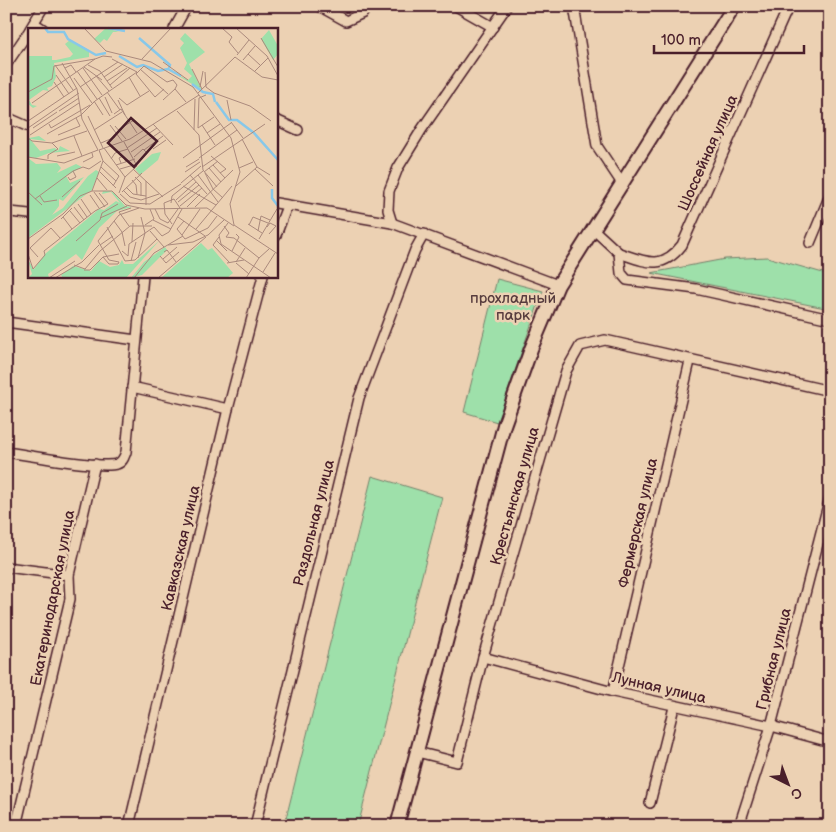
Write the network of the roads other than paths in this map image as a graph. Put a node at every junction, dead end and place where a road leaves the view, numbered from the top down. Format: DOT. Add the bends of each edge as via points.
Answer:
graph roads {
  1 [pos="44,6"];
  2 [pos="187,6"];
  3 [pos="319,6"];
  4 [pos="367,6"];
  5 [pos="456,6"];
  6 [pos="507,6"];
  7 [pos="574,6"];
  8 [pos="734,6"];
  9 [pos="786,6"];
  10 [pos="493,27"];
  11 [pos="31,28"];
  12 [pos="175,28"];
  13 [pos="28,32"];
  14 [pos="6,65"];
  15 [pos="6,117"];
  16 [pos="278,121"];
  17 [pos="28,127"];
  18 [pos="298,130"];
  19 [pos="623,185"];
  20 [pos="830,195"];
  21 [pos="278,204"];
  22 [pos="287,206"];
  23 [pos="10,212"];
  24 [pos="28,214"];
  25 [pos="392,223"];
  26 [pos="278,230"];
  27 [pos="594,230"];
  28 [pos="424,234"];
  29 [pos="810,243"];
  30 [pos="619,252"];
  31 [pos="143,278"];
  32 [pos="262,278"];
  33 [pos="558,285"];
  34 [pos="830,319"];
  35 [pos="6,322"];
  36 [pos="136,340"];
  37 [pos="690,360"];
  38 [pos="132,387"];
  39 [pos="830,390"];
  40 [pos="228,409"];
  41 [pos="6,452"];
  42 [pos="96,464"];
  43 [pos="830,497"];
  44 [pos="6,567"];
  45 [pos="69,576"];
  46 [pos="483,657"];
  47 [pos="613,692"];
  48 [pos="674,707"];
  49 [pos="771,726"];
  50 [pos="830,742"];
  51 [pos="417,752"];
  52 [pos="650,803"];
  53 [pos="16,826"];
  54 [pos="129,826"];
  55 [pos="254,826"];
  56 [pos="397,826"];
  57 [pos="739,826"];
  1 -- 11 [label="street"];
  2 -- 12 [label="street"];
  3 -- 4 [label="street" via="346,21 363,13"];
  5 -- 10 [label="street"];
  6 -- 10 [label="street"];
  7 -- 19 [label="street" via="597,146"];
  8 -- 19 [label="main road"];
  9 -- 30 [label="street, Шоссейная улица" via="682,246 672,258 660,262 645,261"];
  10 -- 25 [label="street" via="398,168 389,191 388,210"];
  13 -- 14 [label="street"];
  15 -- 17 [label="street"];
  16 -- 18 [label="street"];
  19 -- 27 [label="main road"];
  20 -- 29 [label="street"];
  21 -- 22 [label="street"];
  22 -- 25 [label="street"];
  22 -- 26 [label="street"];
  23 -- 24 [label="street"];
  25 -- 28 [label="street"];
  27 -- 30 [label="street"];
  27 -- 33 [label="main road"];
  28 -- 33 [label="street"];
  28 -- 55 [label="street, Раздольная улица" via="359,398"];
  30 -- 34 [label="street" via="623,276 632,281 696,289"];
  31 -- 36 [label="street"];
  32 -- 40 [label="street, Кавказская улица"];
  33 -- 51 [label="main road" via="504,425"];
  35 -- 36 [label="street"];
  36 -- 38 [label="street"];
  37 -- 39 [label="street"];
  37 -- 46 [label="street, Крестьянская улица" via="605,340 580,346 566,371"];
  37 -- 47 [label="street, Фермерская улица"];
  38 -- 40 [label="street"];
  38 -- 42 [label="street" via="126,452 119,463"];
  40 -- 54 [label="street, Кавказская улица"];
  41 -- 42 [label="street"];
  42 -- 45 [label="street, Екатеринодарская улица"];
  43 -- 49 [label="street, Грибная улица"];
  44 -- 45 [label="street"];
  45 -- 53 [label="street, Екатеринодарская улица" via="70,599"];
  46 -- 47 [label="street, Лунная улица"];
  46 -- 51 [label="street, Крестьянская улица" via="457,762"];
  47 -- 48 [label="street, Лунная улица"];
  48 -- 49 [label="street, Лунная улица"];
  48 -- 52 [label="street"];
  49 -- 50 [label="street, Лунная улица"];
  49 -- 57 [label="street, Грибная улица"];
  51 -- 56 [label="main road"];
}
